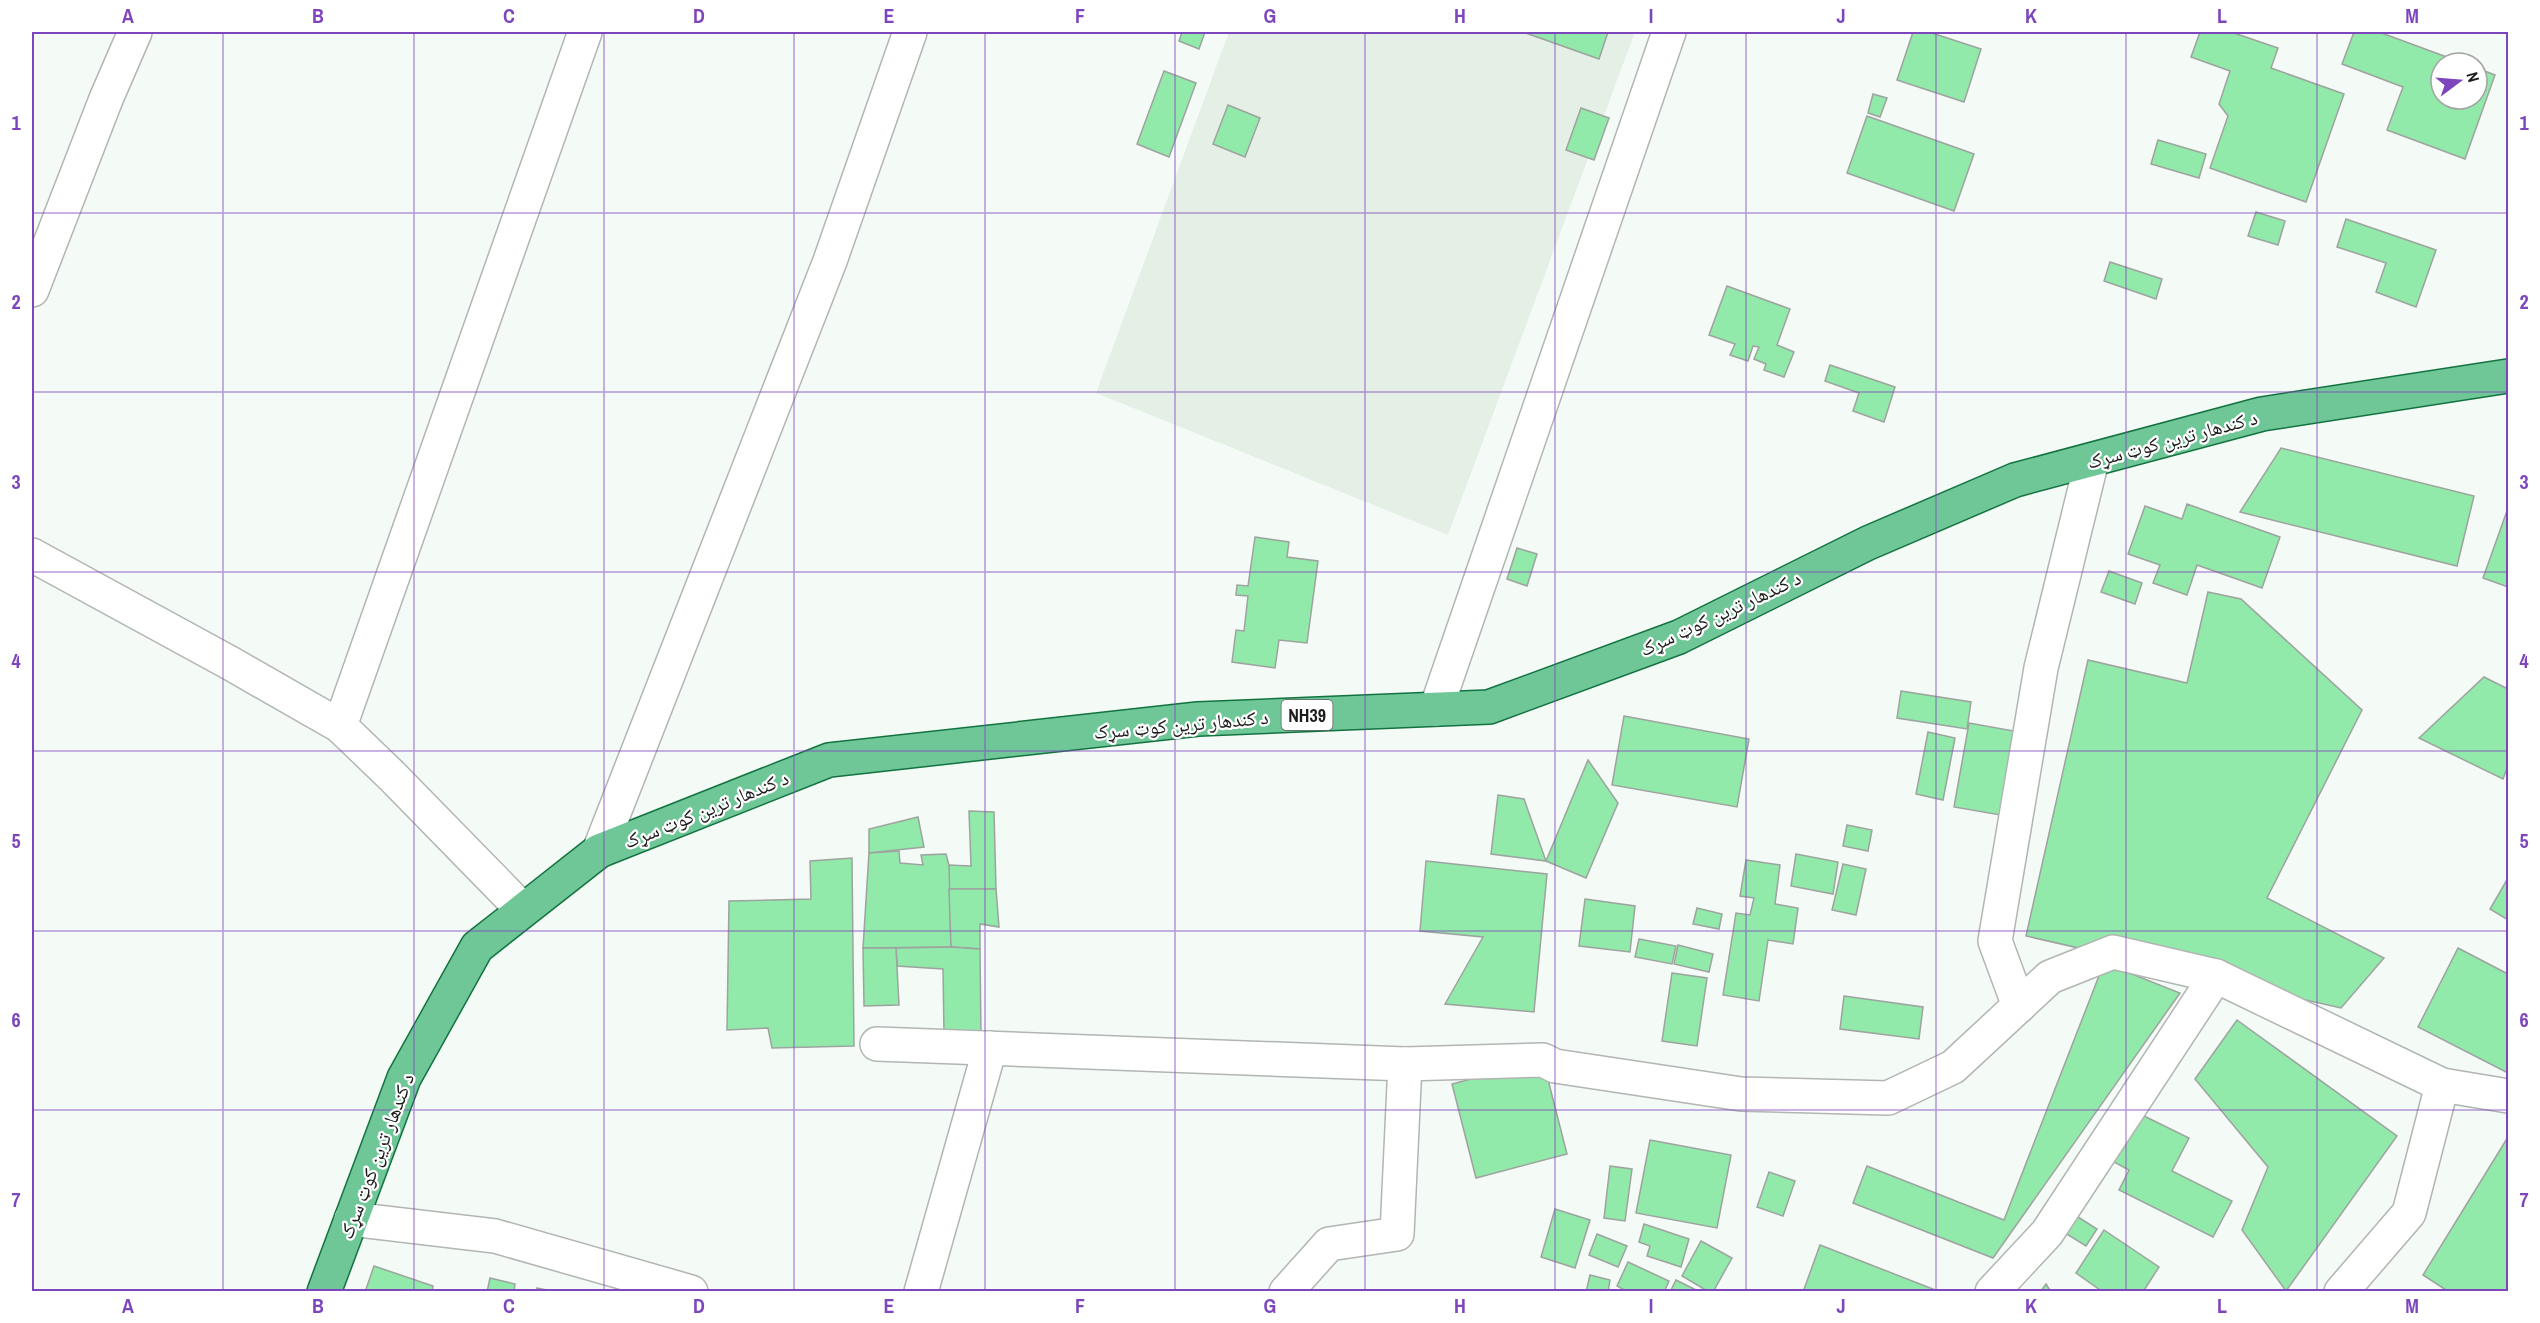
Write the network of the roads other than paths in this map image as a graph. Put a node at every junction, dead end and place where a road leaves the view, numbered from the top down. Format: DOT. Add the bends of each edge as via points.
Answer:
graph roads {
  1 [pos="135,32"];
  2 [pos="585,32"];
  3 [pos="910,32"];
  4 [pos="1669,32"];
  5 [pos="32,290"];
  6 [pos="2508,376"];
  7 [pos="2092,460"];
  8 [pos="32,555"];
  9 [pos="1436,709"];
  10 [pos="340,726"];
  11 [pos="599,851"];
  12 [pos="523,910"];
  13 [pos="2216,976"];
  14 [pos="2019,1006"];
  15 [pos="877,1044"];
  16 [pos="990,1048"];
  17 [pos="1405,1064"];
  18 [pos="2442,1085"];
  19 [pos="2508,1096"];
  20 [pos="351,1220"];
  21 [pos="324,1292"];
  22 [pos="691,1292"];
  23 [pos="921,1292"];
  24 [pos="1286,1292"];
  25 [pos="1992,1292"];
  26 [pos="2341,1292"];
  1 -- 5 [label="street"];
  2 -- 10 [label="street"];
  3 -- 11 [label="street" via="830,261"];
  4 -- 9 [label="street"];
  6 -- 7 [label="main road, د کندهار ترين کوټ سړک / NH39" via="2262,414"];
  7 -- 9 [label="main road, د کندهار ترين کوټ سړک / NH39" via="2015,480 1868,543 1679,637 1489,707"];
  7 -- 14 [label="street" via="2041,668 1995,941"];
  8 -- 10 [label="street"];
  9 -- 11 [label="main road, د کندهار ترين کوټ سړک / NH39" via="1198,719 829,760"];
  10 -- 12 [label="street"];
  11 -- 12 [label="main road, د کندهار ترين کوټ سړک / NH39"];
  12 -- 20 [label="main road, د کندهار ترين کوټ سړک / NH39" via="477,947 404,1078"];
  13 -- 14 [label="street" via="2113,952 2050,977"];
  13 -- 18 [label="street"];
  13 -- 25 [label="street" via="2047,1233"];
  14 -- 17 [label="street" via="1953,1067 1888,1098 1741,1094 1555,1066 1543,1060"];
  15 -- 16 [label="street"];
  16 -- 17 [label="street"];
  16 -- 23 [label="street"];
  17 -- 24 [label="street" via="1397,1234 1329,1244"];
  18 -- 19 [label="street"];
  18 -- 26 [label="street" via="2409,1212"];
  20 -- 21 [label="main road, د کندهار ترين کوټ سړک / NH39"];
  20 -- 22 [label="street" via="495,1236"];
}
